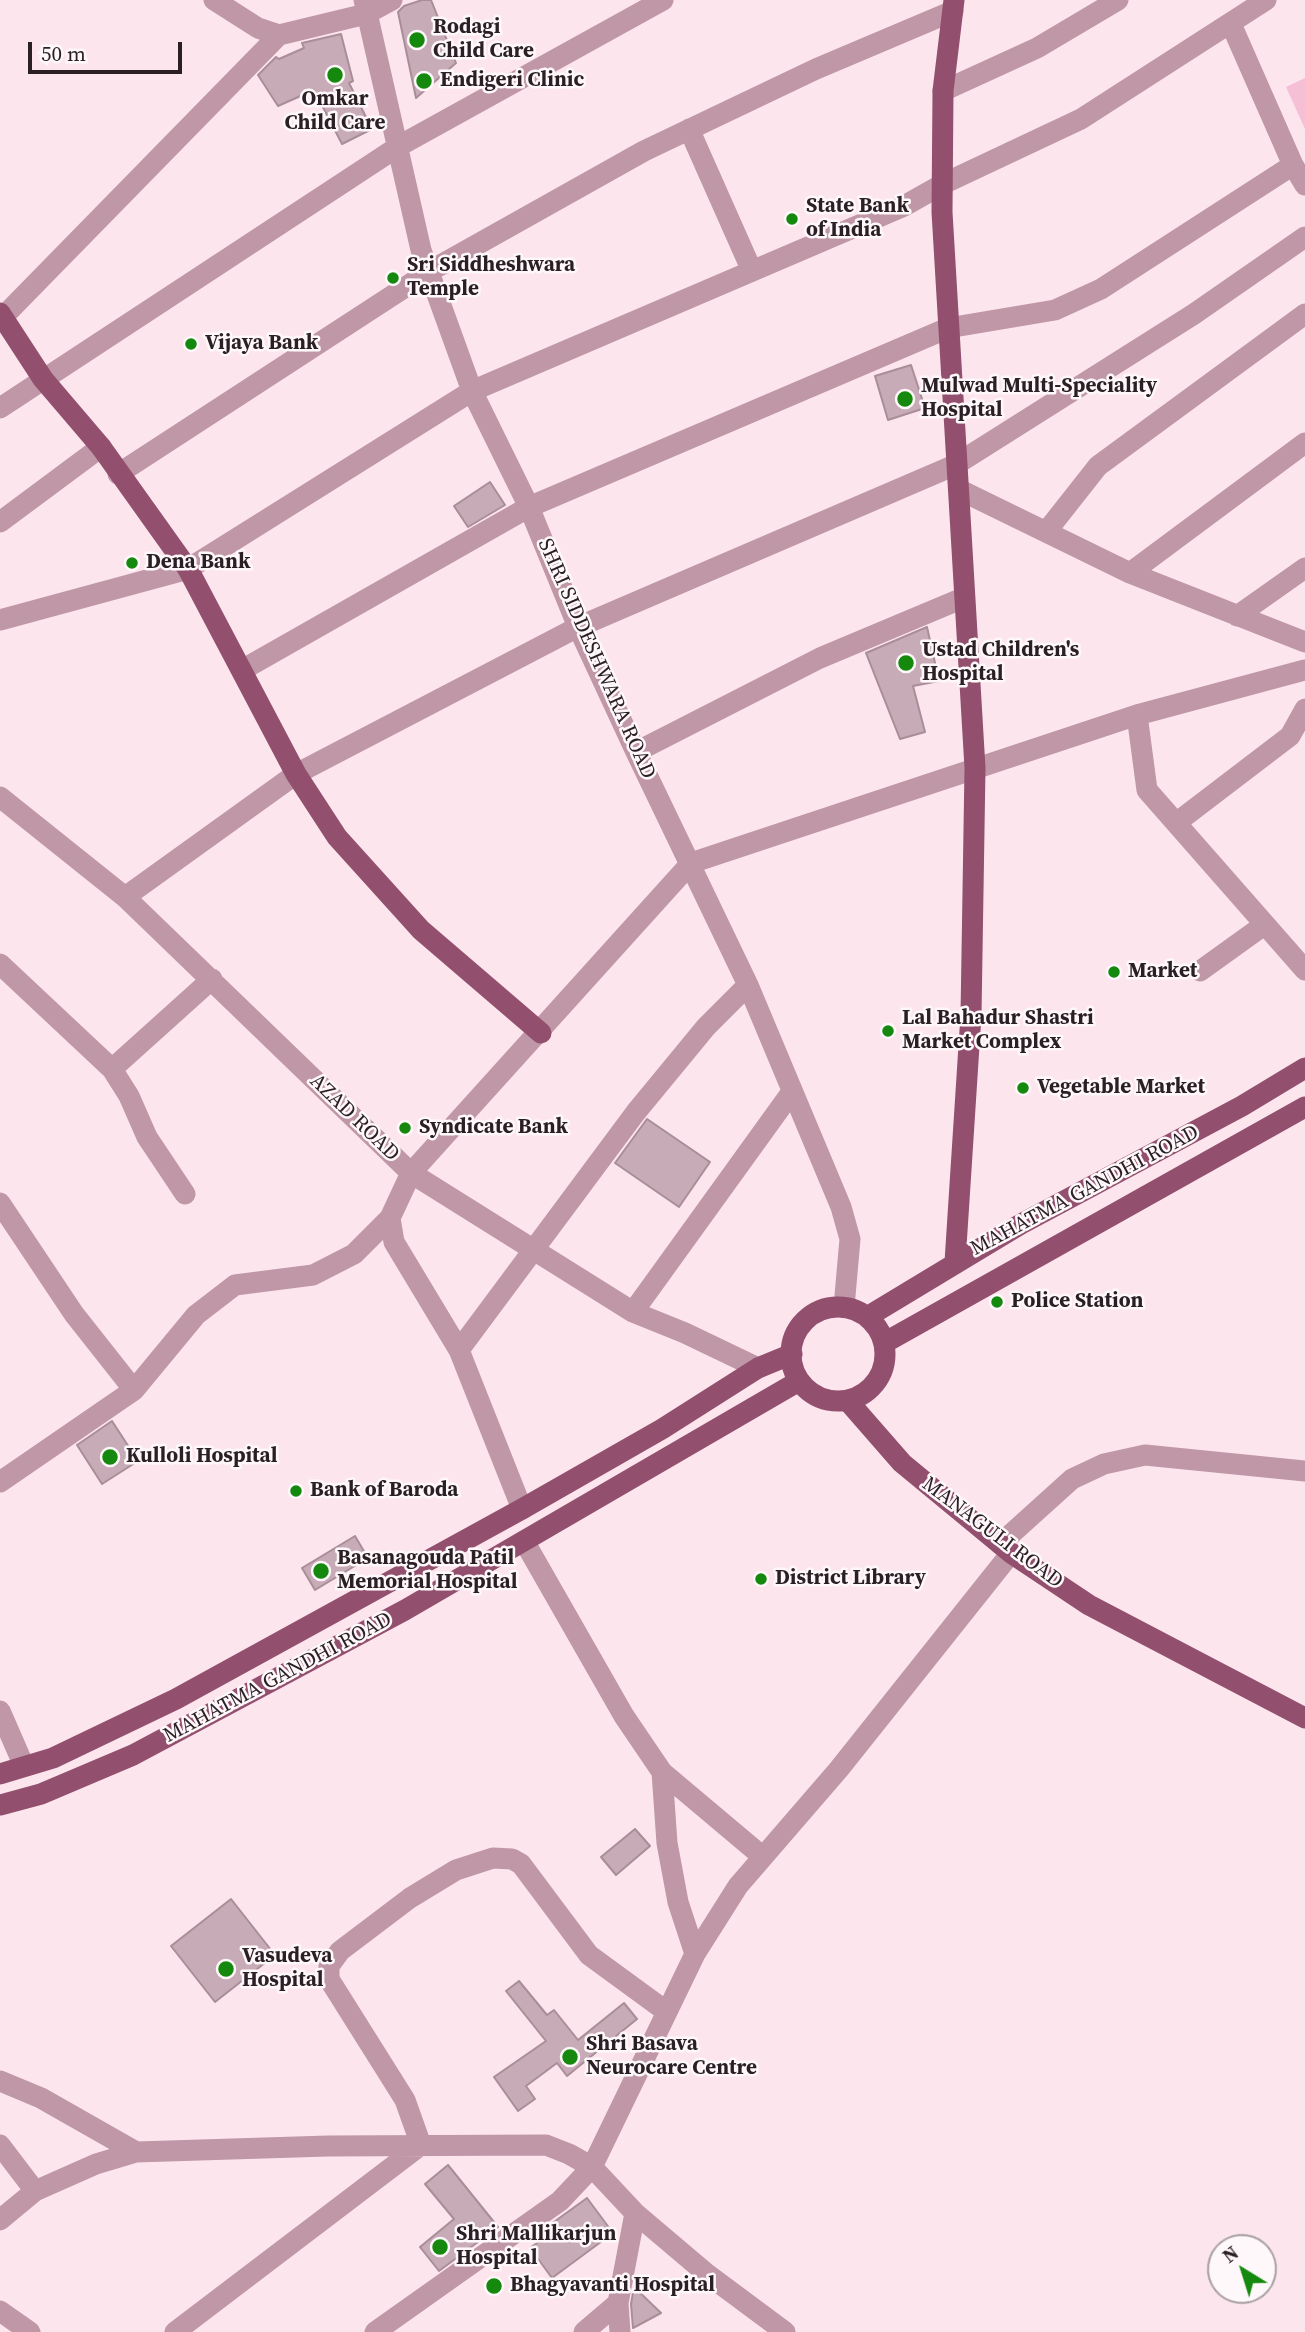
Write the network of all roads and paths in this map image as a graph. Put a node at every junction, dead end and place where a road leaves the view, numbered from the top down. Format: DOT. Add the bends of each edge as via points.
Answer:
graph roads {
  1 [pos="214,0"];
  2 [pos="392,0"];
  3 [pos="663,0"];
  4 [pos="1118,0"];
  5 [pos="1266,0"];
  6 [pos="954,5"];
  7 [pos="365,7"];
  8 [pos="1231,24"];
  9 [pos="279,35"];
  10 [pos="943,91"];
  11 [pos="689,129"];
  12 [pos="399,146"];
  13 [pos="1293,165"];
  14 [pos="943,184"];
  15 [pos="1305,185"];
  16 [pos="1305,237"];
  17 [pos="430,271"];
  18 [pos="752,271"];
  19 [pos="1305,314"];
  20 [pos="1,315"];
  21 [pos="948,328"];
  22 [pos="43,379"];
  23 [pos="472,391"];
  24 [pos="0,408"];
  25 [pos="1305,443"];
  26 [pos="101,447"];
  27 [pos="955,465"];
  28 [pos="118,474"];
  29 [pos="960,490"];
  30 [pos="529,507"];
  31 [pos="0,522"];
  32 [pos="1046,532"];
  33 [pos="1305,568"];
  34 [pos="188,569"];
  35 [pos="1130,573"];
  36 [pos="963,598"];
  37 [pos="1237,615"];
  38 [pos="0,620"];
  39 [pos="578,627"];
  40 [pos="1305,642"];
  41 [pos="242,670"];
  42 [pos="1305,670"];
  43 [pos="1305,709"];
  44 [pos="1138,715"];
  45 [pos="636,752"];
  46 [pos="975,768"];
  47 [pos="296,775"];
  48 [pos="0,797"];
  49 [pos="1176,823"];
  50 [pos="691,863"];
  51 [pos="125,897"];
  52 [pos="1264,925"];
  53 [pos="0,964"];
  54 [pos="1305,970"];
  55 [pos="1200,971"];
  56 [pos="212,979"];
  57 [pos="748,985"];
  58 [pos="541,1033"];
  59 [pos="1305,1068"];
  60 [pos="112,1069"];
  61 [pos="791,1093"];
  62 [pos="1305,1107"];
  63 [pos="411,1173"];
  64 [pos="186,1194"];
  65 [pos="0,1203"];
  66 [pos="390,1217"];
  67 [pos="530,1251"];
  68 [pos="954,1262"];
  69 [pos="844,1307"];
  70 [pos="633,1312"];
  71 [pos="867,1317"];
  72 [pos="884,1343"];
  73 [pos="459,1350"];
  74 [pos="792,1354"];
  75 [pos="758,1368"];
  76 [pos="799,1381"];
  77 [pos="134,1390"];
  78 [pos="847,1400"];
  79 [pos="1305,1471"];
  80 [pos="0,1482"];
  81 [pos="522,1509"];
  82 [pos="524,1541"];
  83 [pos="1005,1548"];
  84 [pos="0,1711"];
  85 [pos="1305,1718"];
  86 [pos="24,1766"];
  87 [pos="662,1772"];
  88 [pos="0,1774"];
  89 [pos="0,1805"];
  90 [pos="763,1857"];
  91 [pos="695,1954"];
  92 [pos="667,2012"];
  93 [pos="0,2081"];
  94 [pos="0,2146"];
  95 [pos="421,2146"];
  96 [pos="136,2152"];
  97 [pos="592,2167"];
  98 [pos="35,2191"];
  99 [pos="635,2213"];
  100 [pos="0,2220"];
  101 [pos="618,2303"];
  102 [pos="0,2311"];
  103 [pos="30,2332"];
  104 [pos="174,2332"];
  105 [pos="375,2332"];
  106 [pos="584,2332"];
  107 [pos="620,2332"];
  108 [pos="785,2332"];
  1 -- 9 [label="street" via="258,28"];
  2 -- 7 [label="street"];
  3 -- 12 [label="street"];
  4 -- 10 [label="street" via="1037,48"];
  5 -- 8 [label="street"];
  6 -- 10 [label="main road"];
  6 -- 11 [label="street"];
  7 -- 9 [label="street"];
  7 -- 12 [label="street, SHRI SIDDESHWARA ROAD"];
  8 -- 13 [label="street"];
  8 -- 14 [label="street" via="1081,119"];
  9 -- 20 [label="street"];
  10 -- 14 [label="main road"];
  11 -- 17 [label="street"];
  11 -- 18 [label="street"];
  12 -- 17 [label="street, SHRI SIDDESHWARA ROAD" via="421,250"];
  12 -- 22 [label="street"];
  13 -- 15 [label="street"];
  13 -- 21 [label="street" via="1101,289 1055,310"];
  14 -- 18 [label="street" via="904,206"];
  14 -- 21 [label="main road"];
  16 -- 27 [label="street" via="1194,314"];
  17 -- 23 [label="street, SHRI SIDDESHWARA ROAD"];
  17 -- 28 [label="street"];
  18 -- 23 [label="street"];
  19 -- 32 [label="street" via="1098,466"];
  20 -- 22 [label="main road"];
  21 -- 27 [label="main road"];
  21 -- 30 [label="street"];
  22 -- 24 [label="street"];
  22 -- 26 [label="main road"];
  23 -- 30 [label="street, SHRI SIDDESHWARA ROAD"];
  23 -- 34 [label="street"];
  25 -- 35 [label="street"];
  26 -- 28 [label="main road"];
  26 -- 31 [label="street"];
  27 -- 29 [label="main road"];
  27 -- 39 [label="street"];
  28 -- 34 [label="main road"];
  29 -- 32 [label="street"];
  29 -- 36 [label="main road"];
  30 -- 39 [label="street, SHRI SIDDESHWARA ROAD"];
  30 -- 41 [label="street"];
  32 -- 35 [label="street"];
  33 -- 37 [label="street"];
  34 -- 38 [label="street"];
  34 -- 41 [label="main road"];
  35 -- 37 [label="street"];
  36 -- 45 [label="street" via="820,658"];
  36 -- 46 [label="main road"];
  37 -- 40 [label="street"];
  39 -- 45 [label="street, SHRI SIDDESHWARA ROAD"];
  39 -- 47 [label="street"];
  41 -- 47 [label="main road"];
  42 -- 44 [label="street"];
  43 -- 49 [label="street" via="1290,736"];
  44 -- 46 [label="street"];
  44 -- 49 [label="street" via="1147,790"];
  45 -- 50 [label="street, SHRI SIDDESHWARA ROAD"];
  46 -- 50 [label="street"];
  46 -- 68 [label="main road" via="971,1015"];
  47 -- 51 [label="street"];
  47 -- 58 [label="main road" via="337,837 421,930"];
  48 -- 51 [label="street, AZAD ROAD"];
  49 -- 52 [label="street"];
  50 -- 57 [label="street, SHRI SIDDESHWARA ROAD"];
  50 -- 58 [label="street"];
  51 -- 56 [label="street, AZAD ROAD"];
  52 -- 54 [label="street"];
  52 -- 55 [label="street"];
  53 -- 60 [label="street"];
  56 -- 60 [label="street"];
  56 -- 63 [label="street, AZAD ROAD"];
  57 -- 61 [label="street, SHRI SIDDESHWARA ROAD"];
  57 -- 67 [label="street" via="653,1091"];
  58 -- 63 [label="street"];
  59 -- 68 [label="main road, MAHATMA GANDHI ROAD"];
  60 -- 64 [label="street" via="147,1136"];
  61 -- 69 [label="street, SHRI SIDDESHWARA ROAD" via="850,1239"];
  61 -- 70 [label="street"];
  62 -- 72 [label="main road, MAHATMA GANDHI ROAD"];
  63 -- 66 [label="street"];
  63 -- 67 [label="street, AZAD ROAD"];
  65 -- 77 [label="street" via="74,1314"];
  66 -- 73 [label="street" via="394,1242"];
  66 -- 77 [label="street" via="354,1254 313,1275 235,1285 196,1315"];
  67 -- 70 [label="street, AZAD ROAD"];
  67 -- 73 [label="street"];
  68 -- 71 [label="main road, MAHATMA GANDHI ROAD"];
  69 -- 71 [label="main road"];
  69 -- 74 [label="main road" via="807,1319 793,1341"];
  70 -- 75 [label="street, AZAD ROAD"];
  71 -- 72 [label="main road"];
  72 -- 78 [label="main road" via="885,1362 878,1380"];
  73 -- 81 [label="street"];
  74 -- 75 [label="main road, MAHATMA GANDHI ROAD"];
  74 -- 76 [label="main road"];
  75 -- 81 [label="main road, MAHATMA GANDHI ROAD"];
  76 -- 78 [label="main road" via="829,1400"];
  76 -- 82 [label="main road, MAHATMA GANDHI ROAD"];
  77 -- 80 [label="street"];
  78 -- 83 [label="main road, MANAGULI ROAD" via="902,1463"];
  79 -- 83 [label="street" via="1145,1455 1104,1464 1072,1479"];
  81 -- 86 [label="main road, MAHATMA GANDHI ROAD" via="176,1699 53,1758"];
  82 -- 87 [label="street" via="624,1716"];
  82 -- 89 [label="main road, MAHATMA GANDHI ROAD" via="133,1755 41,1794"];
  83 -- 85 [label="main road, MANAGULI ROAD" via="1089,1605"];
  83 -- 90 [label="street" via="952,1630"];
  84 -- 86 [label="street"];
  86 -- 88 [label="main road, MAHATMA GANDHI ROAD"];
  87 -- 90 [label="street"];
  87 -- 91 [label="street" via="667,1843 678,1902"];
  90 -- 91 [label="street" via="738,1886"];
  91 -- 92 [label="street"];
  92 -- 95 [label="street" via="589,1955 521,1864 512,1858 493,1858 456,1870 410,1898 340,1951 329,1966 329,1979 405,2100"];
  92 -- 97 [label="street"];
  93 -- 96 [label="street" via="41,2098"];
  94 -- 98 [label="street"];
  95 -- 96 [label="street"];
  95 -- 97 [label="street" via="546,2146"];
  95 -- 104 [label="street"];
  96 -- 98 [label="street"];
  97 -- 99 [label="street"];
  97 -- 105 [label="street" via="560,2201"];
  98 -- 100 [label="street"];
  99 -- 101 [label="street"];
  99 -- 108 [label="street"];
  101 -- 106 [label="street"];
  101 -- 107 [label="street"];
  102 -- 103 [label="street"];
}
